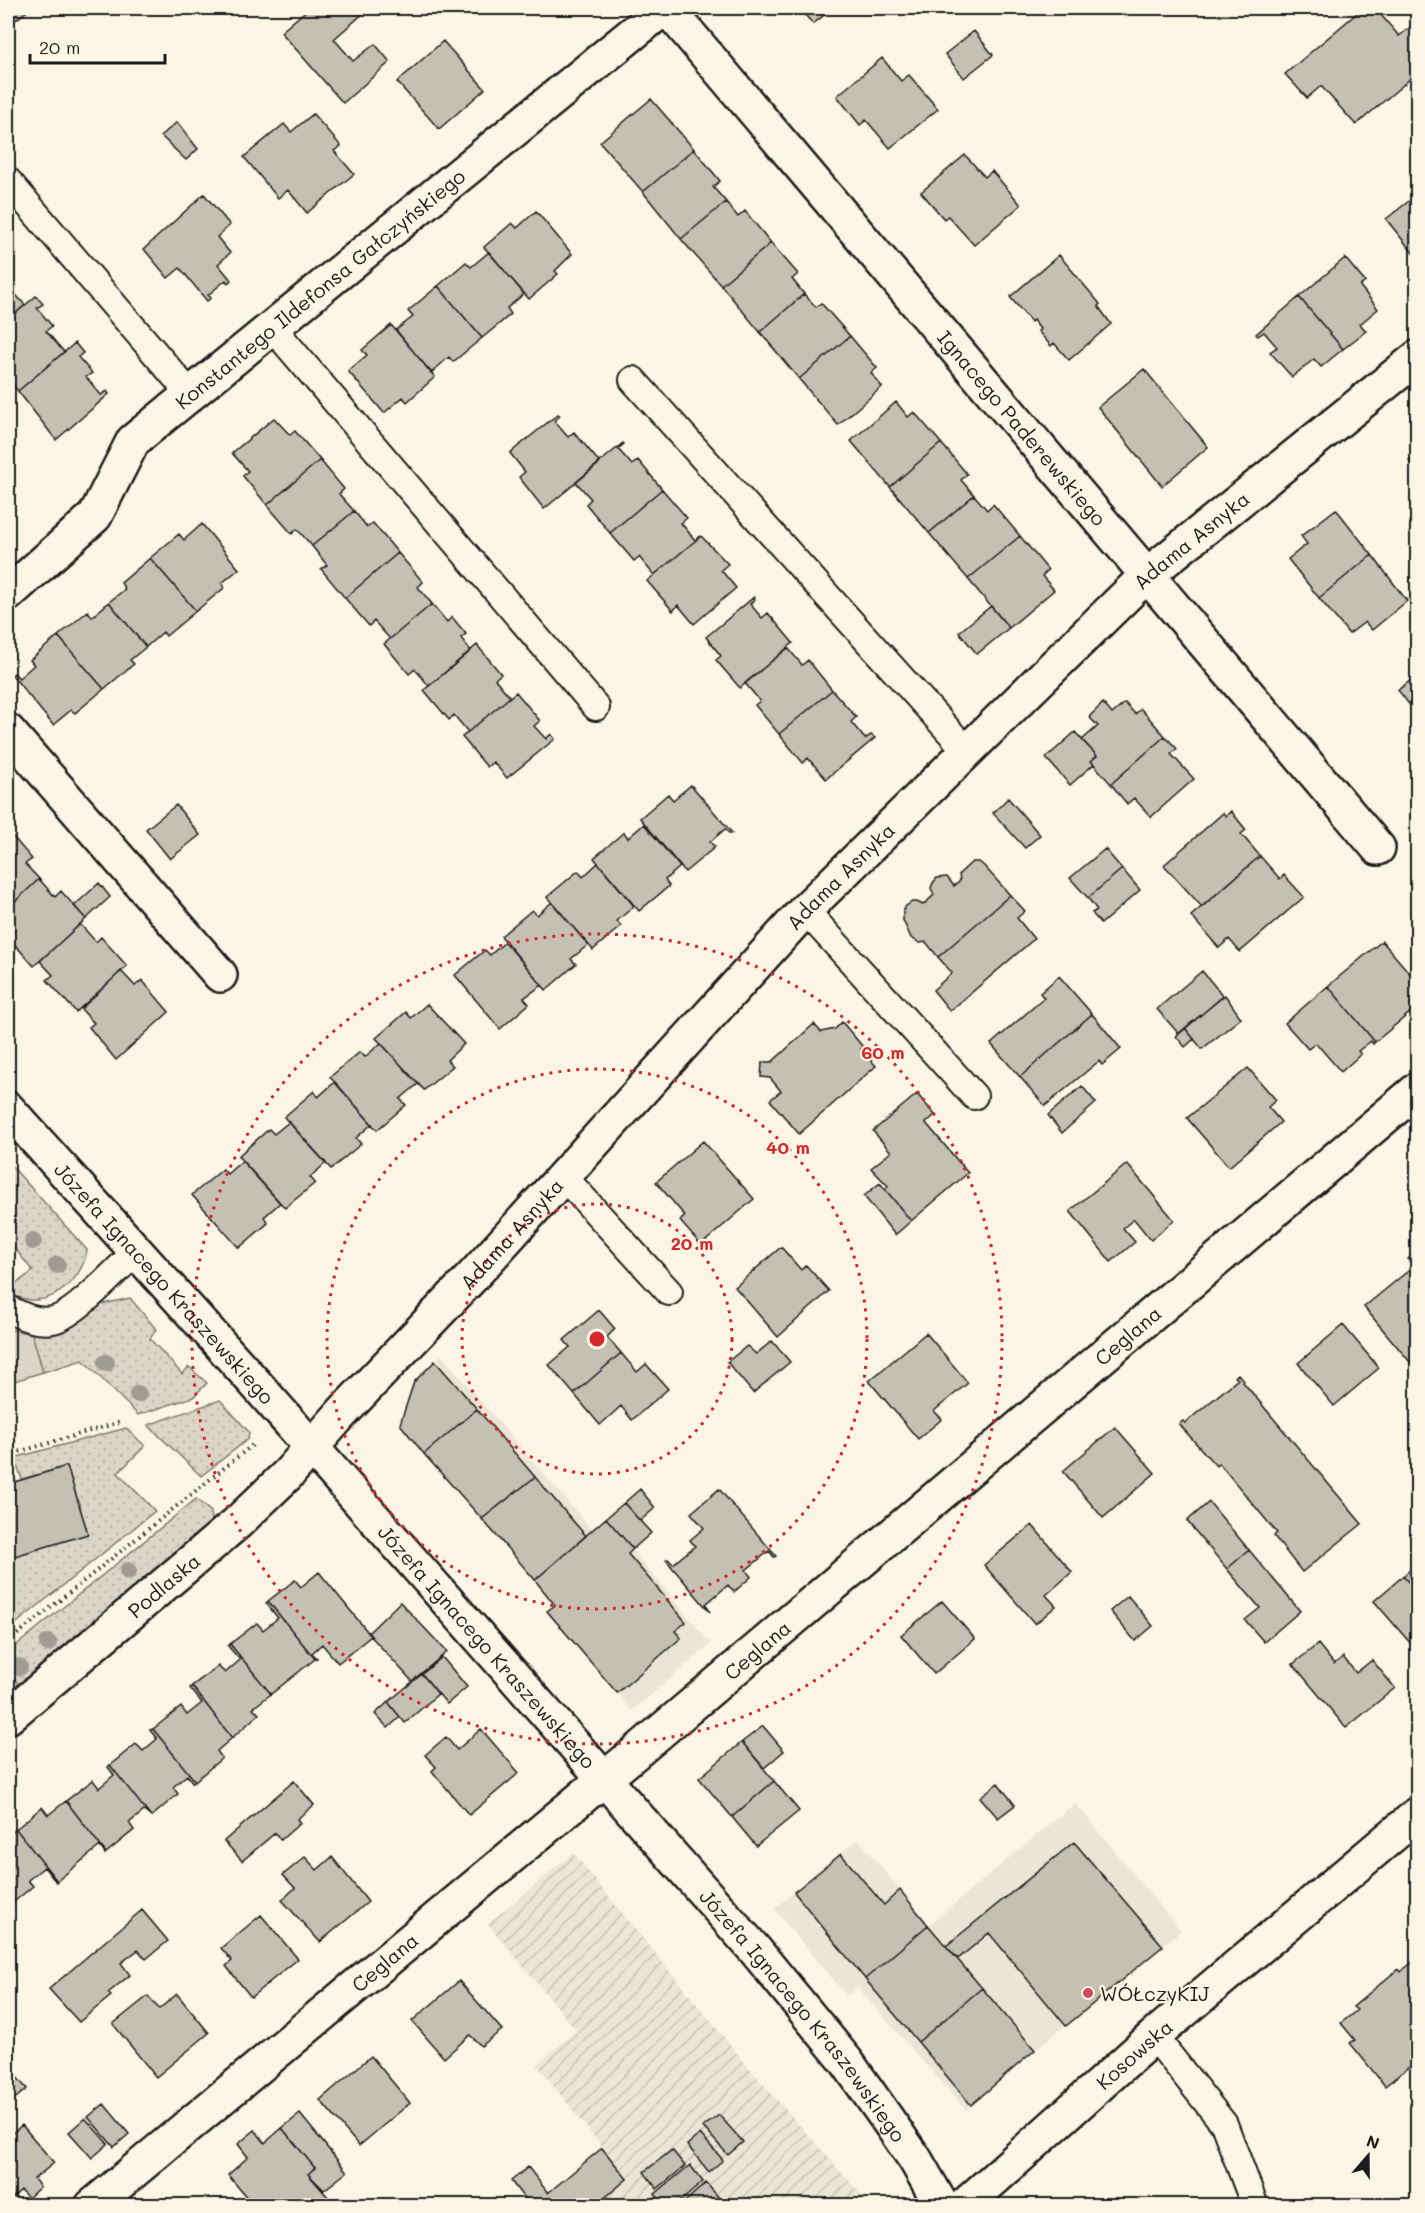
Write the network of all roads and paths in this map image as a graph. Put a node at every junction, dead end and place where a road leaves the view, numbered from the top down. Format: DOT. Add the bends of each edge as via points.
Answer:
graph roads {
  1 [pos="666,8"];
  2 [pos="8,181"];
  3 [pos="272,327"];
  4 [pos="1418,357"];
  5 [pos="633,380"];
  6 [pos="190,394"];
  7 [pos="1147,575"];
  8 [pos="8,594"];
  9 [pos="596,707"];
  10 [pos="8,731"];
  11 [pos="967,751"];
  12 [pos="1378,848"];
  13 [pos="805,910"];
  14 [pos="220,975"];
  15 [pos="1418,1089"];
  16 [pos="974,1096"];
  17 [pos="8,1108"];
  18 [pos="562,1176"];
  19 [pos="136,1251"];
  20 [pos="669,1292"];
  21 [pos="8,1309"];
  22 [pos="121,1422"];
  23 [pos="258,1440"];
  24 [pos="311,1446"];
  25 [pos="8,1455"];
  26 [pos="8,1642"];
  27 [pos="8,1717"];
  28 [pos="604,1778"];
  29 [pos="1418,1814"];
  30 [pos="1154,2036"];
  31 [pos="92,2205"];
  32 [pos="942,2205"];
  33 [pos="963,2205"];
  34 [pos="1255,2205"];
  1 -- 3 [label="street, Konstantego Ildefonsa Gałczyńskiego"];
  1 -- 7 [label="street, Ignacego Paderewskiego"];
  2 -- 6 [label="lane"];
  3 -- 6 [label="street, Konstantego Ildefonsa Gałczyńskiego"];
  3 -- 9 [label="lane"];
  4 -- 7 [label="street, Adama Asnyka"];
  5 -- 11 [label="lane"];
  6 -- 8 [label="street, Konstantego Ildefonsa Gałczyńskiego" via="133,441 95,516"];
  7 -- 11 [label="street, Adama Asnyka"];
  7 -- 12 [label="street, Ignacego Paderewskiego"];
  10 -- 14 [label="street"];
  11 -- 13 [label="street, Adama Asnyka"];
  13 -- 16 [label="lane"];
  13 -- 18 [label="street, Adama Asnyka"];
  15 -- 28 [label="street, Ceglana"];
  17 -- 19 [label="street, Józefa Ignacego Kraszewskiego"];
  18 -- 20 [label="lane"];
  18 -- 24 [label="street, Adama Asnyka"];
  19 -- 21 [label="lane" via="68,1313 53,1320 30,1319"];
  19 -- 24 [label="street, Józefa Ignacego Kraszewskiego"];
  22 -- 25 [label="path"];
  23 -- 26 [label="path"];
  24 -- 27 [label="street, Podlaska" via="237,1523"];
  24 -- 28 [label="street, Józefa Ignacego Kraszewskiego"];
  28 -- 31 [label="street, Ceglana"];
  28 -- 32 [label="street, Józefa Ignacego Kraszewskiego" via="847,2061"];
  29 -- 30 [label="street, Kosowska"];
  30 -- 33 [label="street, Kosowska"];
  30 -- 34 [label="lane" via="1224,2124"];
}
